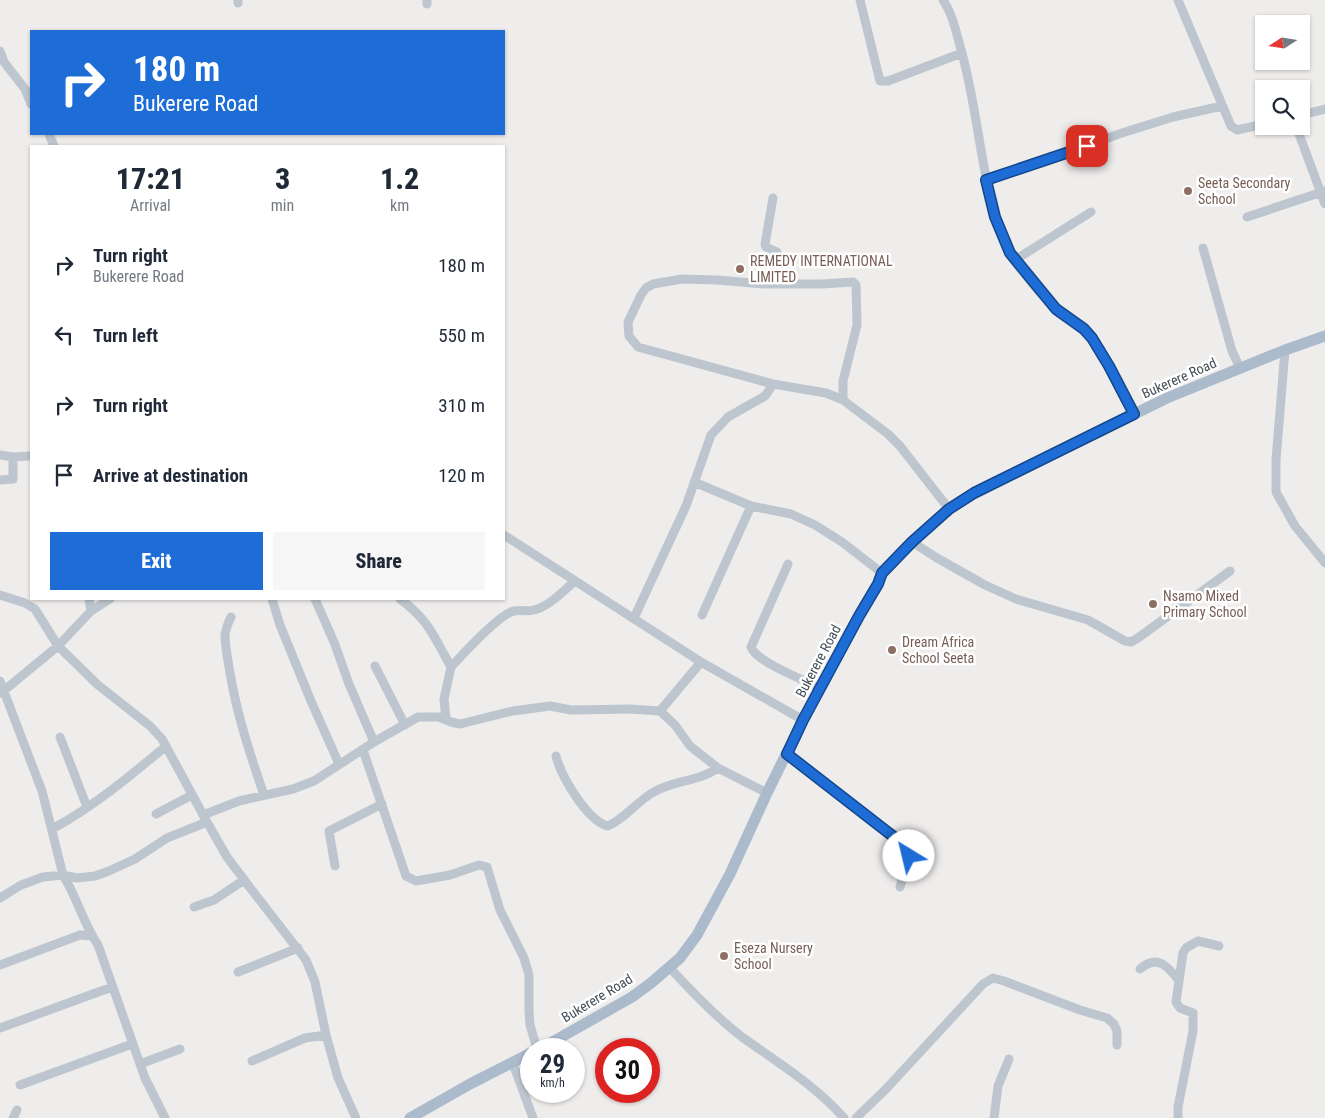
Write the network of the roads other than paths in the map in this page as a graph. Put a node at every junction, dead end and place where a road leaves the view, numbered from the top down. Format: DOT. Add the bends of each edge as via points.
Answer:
graph roads {
  1 [pos="860,0"];
  2 [pos="943,0"];
  3 [pos="1178,0"];
  4 [pos="0,51"];
  5 [pos="962,53"];
  6 [pos="30,102"];
  7 [pos="1222,106"];
  8 [pos="1325,109"];
  9 [pos="1310,113"];
  10 [pos="1255,126"];
  11 [pos="1300,135"];
  12 [pos="986,180"];
  13 [pos="1323,192"];
  14 [pos="773,198"];
  15 [pos="1325,204"];
  16 [pos="1091,212"];
  17 [pos="1247,217"];
  18 [pos="1203,248"];
  19 [pos="1015,260"];
  20 [pos="773,284"];
  21 [pos="1325,336"];
  22 [pos="1284,350"];
  23 [pos="1240,368"];
  24 [pos="773,384"];
  25 [pos="843,400"];
  26 [pos="1134,414"];
  27 [pos="0,455"];
  28 [pos="29,456"];
  29 [pos="13,457"];
  30 [pos="0,480"];
  31 [pos="694,482"];
  32 [pos="751,506"];
  33 [pos="949,509"];
  34 [pos="505,536"];
  35 [pos="912,542"];
  36 [pos="1325,563"];
  37 [pos="788,564"];
  38 [pos="1230,571"];
  39 [pos="882,573"];
  40 [pos="575,581"];
  41 [pos="0,595"];
  42 [pos="89,600"];
  43 [pos="108,600"];
  44 [pos="272,600"];
  45 [pos="315,600"];
  46 [pos="401,600"];
  47 [pos="92,610"];
  48 [pos="702,615"];
  49 [pos="231,617"];
  50 [pos="634,618"];
  51 [pos="58,646"];
  52 [pos="701,662"];
  53 [pos="375,666"];
  54 [pos="451,667"];
  55 [pos="0,681"];
  56 [pos="821,688"];
  57 [pos="2,692"];
  58 [pos="660,711"];
  59 [pos="446,720"];
  60 [pos="803,720"];
  61 [pos="405,725"];
  62 [pos="60,737"];
  63 [pos="374,742"];
  64 [pos="166,746"];
  65 [pos="363,750"];
  66 [pos="787,754"];
  67 [pos="556,756"];
  68 [pos="340,764"];
  69 [pos="718,768"];
  70 [pos="767,793"];
  71 [pos="192,795"];
  72 [pos="264,795"];
  73 [pos="382,804"];
  74 [pos="87,807"];
  75 [pos="156,814"];
  76 [pos="205,818"];
  77 [pos="52,829"];
  78 [pos="335,866"];
  79 [pos="63,875"];
  80 [pos="244,880"];
  81 [pos="900,887"];
  82 [pos="0,898"];
  83 [pos="194,907"];
  84 [pos="92,936"];
  85 [pos="1218,946"];
  86 [pos="298,948"];
  87 [pos="0,965"];
  88 [pos="670,968"];
  89 [pos="1140,969"];
  90 [pos="238,972"];
  91 [pos="1179,981"];
  92 [pos="112,987"];
  93 [pos="0,1028"];
  94 [pos="326,1035"];
  95 [pos="534,1038"];
  96 [pos="558,1038"];
  97 [pos="132,1044"];
  98 [pos="1117,1045"];
  99 [pos="180,1049"];
  100 [pos="520,1059"];
  101 [pos="1008,1059"];
  102 [pos="252,1061"];
  103 [pos="140,1064"];
  104 [pos="512,1064"];
  105 [pos="20,1085"];
  106 [pos="165,1118"];
  107 [pos="356,1118"];
  108 [pos="410,1118"];
  109 [pos="533,1118"];
  110 [pos="844,1118"];
  111 [pos="856,1118"];
  112 [pos="994,1118"];
  113 [pos="1178,1118"];
  1 -- 5 [label="street" via="880,81 888,81"];
  2 -- 5 [label="street" via="955,25"];
  3 -- 7 [label="street"];
  4 -- 6 [label="street"];
  5 -- 12 [label="street"];
  7 -- 10 [label="street" via="1234,129"];
  7 -- 12 [label="street" via="1173,117"];
  8 -- 9 [label="street"];
  11 -- 13 [label="street"];
  12 -- 19 [label="street" via="1002,237"];
  13 -- 15 [label="street"];
  13 -- 17 [label="street"];
  14 -- 20 [label="street" via="765,244 777,252"];
  16 -- 19 [label="street"];
  18 -- 23 [label="street" via="1232,352"];
  19 -- 26 [label="street" via="1056,309 1092,338"];
  20 -- 24 [label="street" via="682,279 653,284 642,295 627,330 631,341 638,347"];
  20 -- 25 [label="street" via="855,283 857,325 843,381"];
  21 -- 22 [label="main road, Bukerere Road"];
  22 -- 23 [label="main road, Bukerere Road"];
  22 -- 36 [label="street" via="1276,492 1295,526"];
  23 -- 26 [label="main road, Bukerere Road"];
  24 -- 25 [label="street"];
  24 -- 31 [label="street" via="765,396 728,417 711,435"];
  25 -- 33 [label="street" via="900,446"];
  26 -- 33 [label="main road, Bukerere Road" via="974,493"];
  27 -- 29 [label="street"];
  28 -- 29 [label="street"];
  29 -- 30 [label="street" via="13,479"];
  31 -- 32 [label="street"];
  31 -- 50 [label="street"];
  32 -- 39 [label="street" via="790,514 815,525"];
  32 -- 48 [label="street"];
  33 -- 35 [label="main road, Bukerere Road"];
  34 -- 40 [label="street"];
  35 -- 38 [label="street" via="985,585 1016,599 1088,620 1124,642 1138,638"];
  35 -- 39 [label="main road, Bukerere Road"];
  37 -- 56 [label="street" via="751,647 779,670"];
  39 -- 56 [label="main road, Bukerere Road"];
  40 -- 50 [label="street"];
  40 -- 54 [label="street" via="536,610 517,610 506,615"];
  41 -- 51 [label="street" via="35,608"];
  42 -- 47 [label="street"];
  43 -- 47 [label="street"];
  44 -- 68 [label="street" via="311,702"];
  45 -- 63 [label="street"];
  46 -- 54 [label="street" via="424,619"];
  47 -- 51 [label="street"];
  49 -- 72 [label="street" via="225,634 233,690"];
  50 -- 52 [label="street"];
  51 -- 57 [label="street"];
  51 -- 64 [label="street" via="98,685 150,726"];
  52 -- 58 [label="street"];
  52 -- 60 [label="street"];
  53 -- 61 [label="street"];
  54 -- 59 [label="street" via="444,699"];
  55 -- 57 [label="street"];
  56 -- 60 [label="main road, Bukerere Road"];
  57 -- 77 [label="street" via="42,791"];
  58 -- 59 [label="street" via="571,710 550,706 460,724"];
  58 -- 69 [label="street" via="690,746"];
  59 -- 61 [label="street" via="434,716 418,717"];
  60 -- 66 [label="main road, Bukerere Road"];
  61 -- 63 [label="street"];
  62 -- 74 [label="street"];
  63 -- 65 [label="street"];
  64 -- 71 [label="street"];
  64 -- 74 [label="street"];
  65 -- 68 [label="street"];
  65 -- 73 [label="street"];
  66 -- 70 [label="main road, Bukerere Road"];
  66 -- 81 [label="street" via="907,848 909,856"];
  67 -- 69 [label="street" via="578,800 601,824 608,826 652,792 699,778"];
  68 -- 72 [label="street" via="304,786"];
  69 -- 70 [label="street"];
  70 -- 88 [label="main road, Bukerere Road" via="706,920"];
  71 -- 75 [label="street"];
  71 -- 76 [label="street"];
  72 -- 76 [label="street" via="239,801"];
  73 -- 78 [label="street" via="329,831"];
  73 -- 95 [label="street" via="406,876 410,879 416,881 479,866 487,867 500,910 529,975 528,1010"];
  74 -- 77 [label="street"];
  76 -- 79 [label="street" via="110,871 77,878"];
  76 -- 80 [label="street"];
  77 -- 79 [label="street"];
  79 -- 82 [label="street" via="37,878"];
  79 -- 84 [label="street"];
  80 -- 83 [label="street" via="214,900"];
  80 -- 86 [label="street"];
  84 -- 87 [label="street" via="80,935"];
  84 -- 92 [label="street" via="98,944"];
  85 -- 91 [label="street" via="1198,941 1186,948"];
  86 -- 90 [label="street"];
  86 -- 94 [label="street" via="315,982"];
  88 -- 96 [label="main road, Bukerere Road" via="632,998"];
  88 -- 110 [label="street" via="712,1012 795,1074"];
  89 -- 91 [label="street" via="1157,962 1165,964"];
  91 -- 113 [label="street" via="1176,1002 1194,1016"];
  92 -- 93 [label="street"];
  92 -- 97 [label="street"];
  94 -- 102 [label="street" via="305,1038"];
  94 -- 107 [label="street" via="340,1085"];
  97 -- 103 [label="street"];
  97 -- 105 [label="street"];
  98 -- 111 [label="street" via="1117,1031 1107,1018 993,978"];
  99 -- 103 [label="street"];
  100 -- 104 [label="main road"];
  101 -- 112 [label="street" via="998,1086"];
  103 -- 106 [label="street"];
  104 -- 108 [label="main road"];
  104 -- 109 [label="street"];
}
